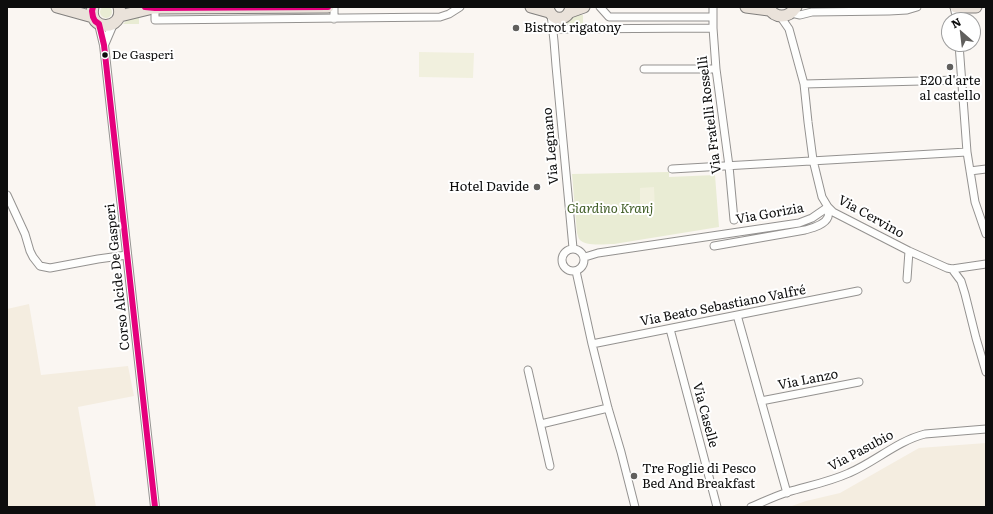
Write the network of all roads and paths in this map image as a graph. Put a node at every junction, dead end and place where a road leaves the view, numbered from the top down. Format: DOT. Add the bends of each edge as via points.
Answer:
graph roads {
  1 [pos="57,7"];
  2 [pos="150,7"];
  3 [pos="188,7"];
  4 [pos="277,7"];
  5 [pos="291,7"];
  6 [pos="328,7"];
  7 [pos="334,7"];
  8 [pos="460,7"];
  9 [pos="531,7"];
  10 [pos="584,7"];
  11 [pos="600,7"];
  12 [pos="713,7"];
  13 [pos="746,7"];
  14 [pos="917,7"];
  15 [pos="955,7"];
  16 [pos="976,7"];
  17 [pos="768,8"];
  18 [pos="871,9"];
  19 [pos="792,11"];
  20 [pos="559,12"];
  21 [pos="95,16"];
  22 [pos="117,16"];
  23 [pos="714,17"];
  24 [pos="277,19"];
  25 [pos="334,19"];
  26 [pos="713,28"];
  27 [pos="558,29"];
  28 [pos="554,41"];
  29 [pos="104,45"];
  30 [pos="959,52"];
  31 [pos="644,69"];
  32 [pos="716,69"];
  33 [pos="961,80"];
  34 [pos="804,84"];
  35 [pos="966,152"];
  36 [pos="813,160"];
  37 [pos="729,166"];
  38 [pos="672,169"];
  39 [pos="986,169"];
  40 [pos="970,171"];
  41 [pos="7,195"];
  42 [pos="828,207"];
  43 [pos="734,220"];
  44 [pos="986,234"];
  45 [pos="714,246"];
  46 [pos="573,248"];
  47 [pos="909,251"];
  48 [pos="127,255"];
  49 [pos="584,258"];
  50 [pos="986,264"];
  51 [pos="952,269"];
  52 [pos="576,271"];
  53 [pos="907,279"];
  54 [pos="858,291"];
  55 [pos="737,315"];
  56 [pos="670,329"];
  57 [pos="592,344"];
  58 [pos="528,370"];
  59 [pos="986,372"];
  60 [pos="859,382"];
  61 [pos="761,401"];
  62 [pos="608,408"];
  63 [pos="540,424"];
  64 [pos="986,429"];
  65 [pos="550,466"];
  66 [pos="786,493"];
  67 [pos="155,507"];
  68 [pos="635,507"];
  69 [pos="717,507"];
  70 [pos="751,507"];
  1 -- 21 [label="main road"];
  2 -- 3 [label="main road"];
  2 -- 22 [label="main road"];
  2 -- 24 [label="street" via="155,20"];
  3 -- 4 [label="main road"];
  4 -- 5 [label="main road"];
  4 -- 24 [label="street"];
  5 -- 6 [label="main road"];
  7 -- 25 [label="street"];
  8 -- 25 [label="street" via="440,17"];
  9 -- 20 [label="main road"];
  10 -- 20 [label="main road"];
  11 -- 23 [label="street" via="609,17"];
  12 -- 23 [label="street, Via Fratelli Rosselli"];
  13 -- 17 [label="main road"];
  14 -- 18 [label="street" via="907,10"];
  15 -- 16 [label="main road"];
  17 -- 19 [label="main road" via="773,13"];
  18 -- 19 [label="street" via="800,15"];
  19 -- 34 [label="street, Via Cervino" via="789,29"];
  20 -- 27 [label="street, Via Legnano"];
  20 -- 28 [label="street, Via Legnano"];
  21 -- 22 [label="main road" via="105,26"];
  21 -- 29 [label="street, Corso Alcide De Gasperi"];
  22 -- 29 [label="street, Corso Alcide De Gasperi"];
  23 -- 26 [label="street, Via Fratelli Rosselli"];
  24 -- 25 [label="street"];
  26 -- 27 [label="street"];
  26 -- 32 [label="street, Via Fratelli Rosselli"];
  27 -- 28 [label="street, Via Legnano"];
  28 -- 46 [label="street, Via Legnano"];
  29 -- 48 [label="street, Corso Alcide De Gasperi"];
  30 -- 33 [label="street"];
  31 -- 32 [label="street"];
  32 -- 37 [label="street, Via Fratelli Rosselli"];
  33 -- 34 [label="street"];
  33 -- 35 [label="street"];
  34 -- 36 [label="street, Via Cervino"];
  35 -- 36 [label="street"];
  35 -- 40 [label="street"];
  36 -- 37 [label="street"];
  36 -- 42 [label="street, Via Cervino" via="822,197"];
  37 -- 38 [label="street"];
  37 -- 43 [label="street, Via Fratelli Rosselli"];
  39 -- 40 [label="street"];
  40 -- 44 [label="street" via="975,202"];
  41 -- 48 [label="street" via="30,251 40,266 50,268"];
  42 -- 45 [label="street, Via Gorizia" via="828,219 816,227"];
  42 -- 47 [label="street, Via Cervino" via="833,212"];
  42 -- 49 [label="street, Via Gorizia" via="799,223 598,253"];
  46 -- 49 [label="street" via="580,251"];
  46 -- 52 [label="street" via="564,253 562,262 567,270"];
  47 -- 51 [label="street, Via Cervino"];
  47 -- 53 [label="street"];
  48 -- 67 [label="street, Corso Alcide De Gasperi"];
  49 -- 52 [label="street" via="583,266"];
  50 -- 51 [label="street, Via Cervino"];
  51 -- 59 [label="street" via="965,294"];
  52 -- 57 [label="street"];
  54 -- 55 [label="street, Via Beato Sebastiano Valfré"];
  55 -- 56 [label="street, Via Beato Sebastiano Valfré"];
  55 -- 61 [label="street"];
  56 -- 57 [label="street, Via Beato Sebastiano Valfré"];
  56 -- 69 [label="street, Via Caselle"];
  57 -- 62 [label="street"];
  58 -- 63 [label="street"];
  60 -- 61 [label="street, Via Lanzo"];
  61 -- 66 [label="street"];
  62 -- 63 [label="street"];
  62 -- 68 [label="street"];
  63 -- 65 [label="street"];
  64 -- 66 [label="street, Via Pasubio" via="917,436 845,475"];
  66 -- 70 [label="street, Via Pasubio"];
}
